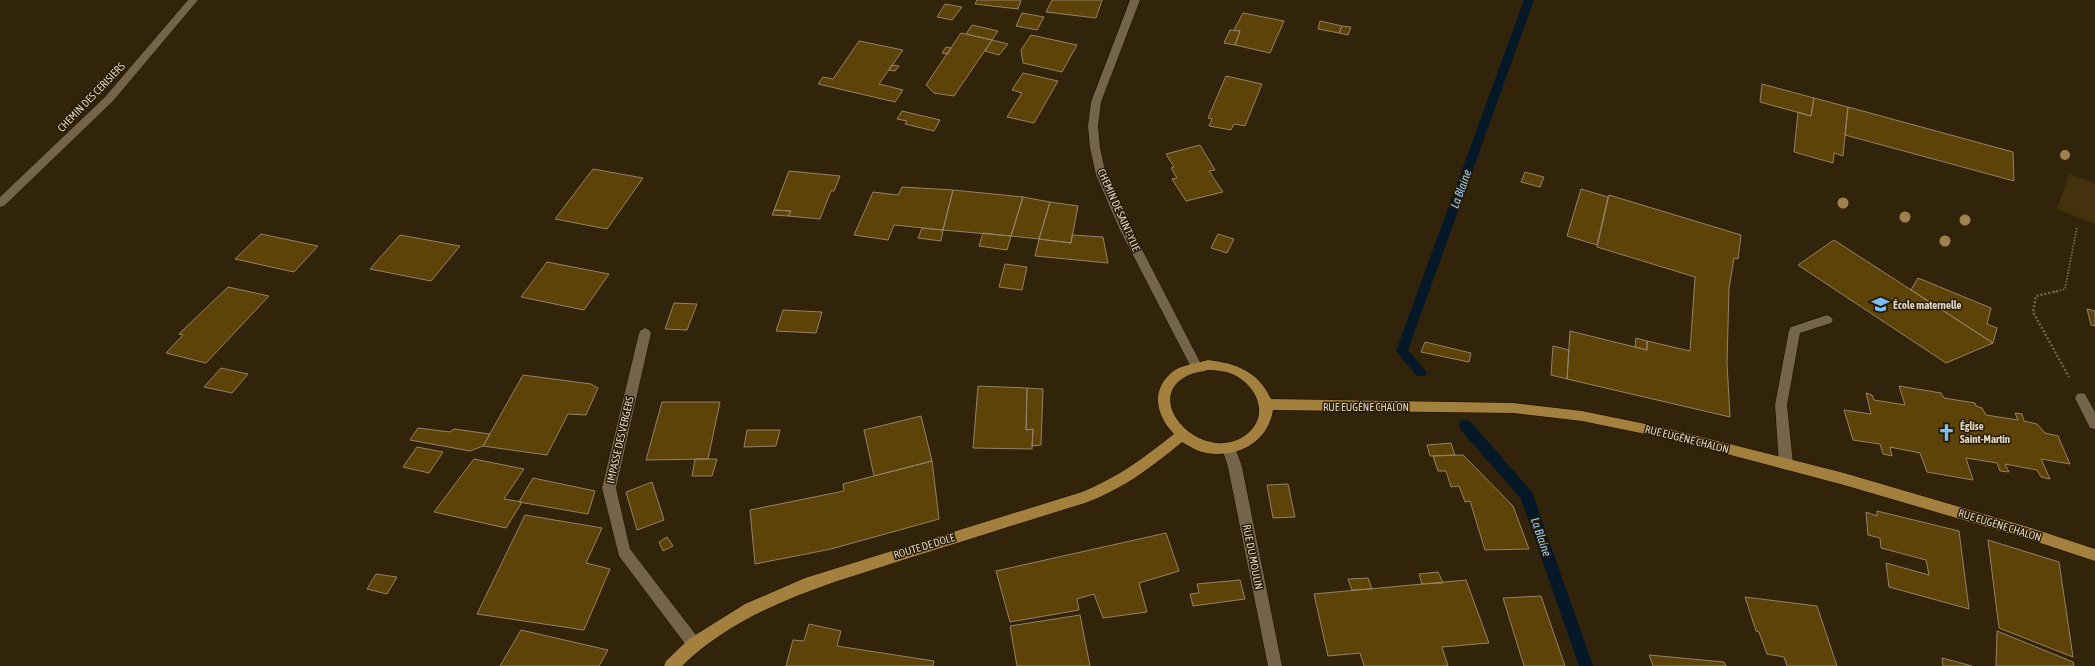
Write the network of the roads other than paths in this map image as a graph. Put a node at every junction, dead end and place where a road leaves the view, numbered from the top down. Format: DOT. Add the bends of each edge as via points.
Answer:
graph roads {
  1 [pos="193,0"];
  2 [pos="1135,0"];
  3 [pos="0,203"];
  4 [pos="1827,320"];
  5 [pos="645,333"];
  6 [pos="1196,366"];
  7 [pos="2081,398"];
  8 [pos="1266,404"];
  9 [pos="2095,424"];
  10 [pos="1181,436"];
  11 [pos="1229,448"];
  12 [pos="1786,464"];
  13 [pos="2095,555"];
  14 [pos="694,644"];
  15 [pos="671,666"];
  16 [pos="1275,666"];
  1 -- 3 [label="street, CHEMIN DES CERISIERS" via="109,99"];
  2 -- 6 [label="street, CHEMIN DE SAINT-YLIE" via="1096,102 1093,126 1095,148 1107,189"];
  4 -- 12 [label="street" via="1795,330 1781,405"];
  5 -- 14 [label="street, IMPASSE DES VERGERS" via="609,488 624,552"];
  6 -- 8 [label="main road" via="1222,366 1246,376 1256,384"];
  6 -- 10 [label="main road" via="1174,377 1164,396 1166,417"];
  7 -- 9 [label="street"];
  8 -- 11 [label="main road" via="1266,416 1262,427 1242,444"];
  8 -- 12 [label="main road, RUE EUGÈNE CHALON" via="1514,408 1582,416 1656,431"];
  10 -- 11 [label="main road" via="1203,446"];
  10 -- 14 [label="main road, ROUTE DE DOLE" via="1141,468 1114,485 1085,497 810,583 750,609"];
  11 -- 16 [label="street, RUE DU MOULIN"];
  12 -- 13 [label="main road, RUE EUGÈNE CHALON" via="2028,533"];
  14 -- 15 [label="main road, ROUTE DE DOLE"];
}
